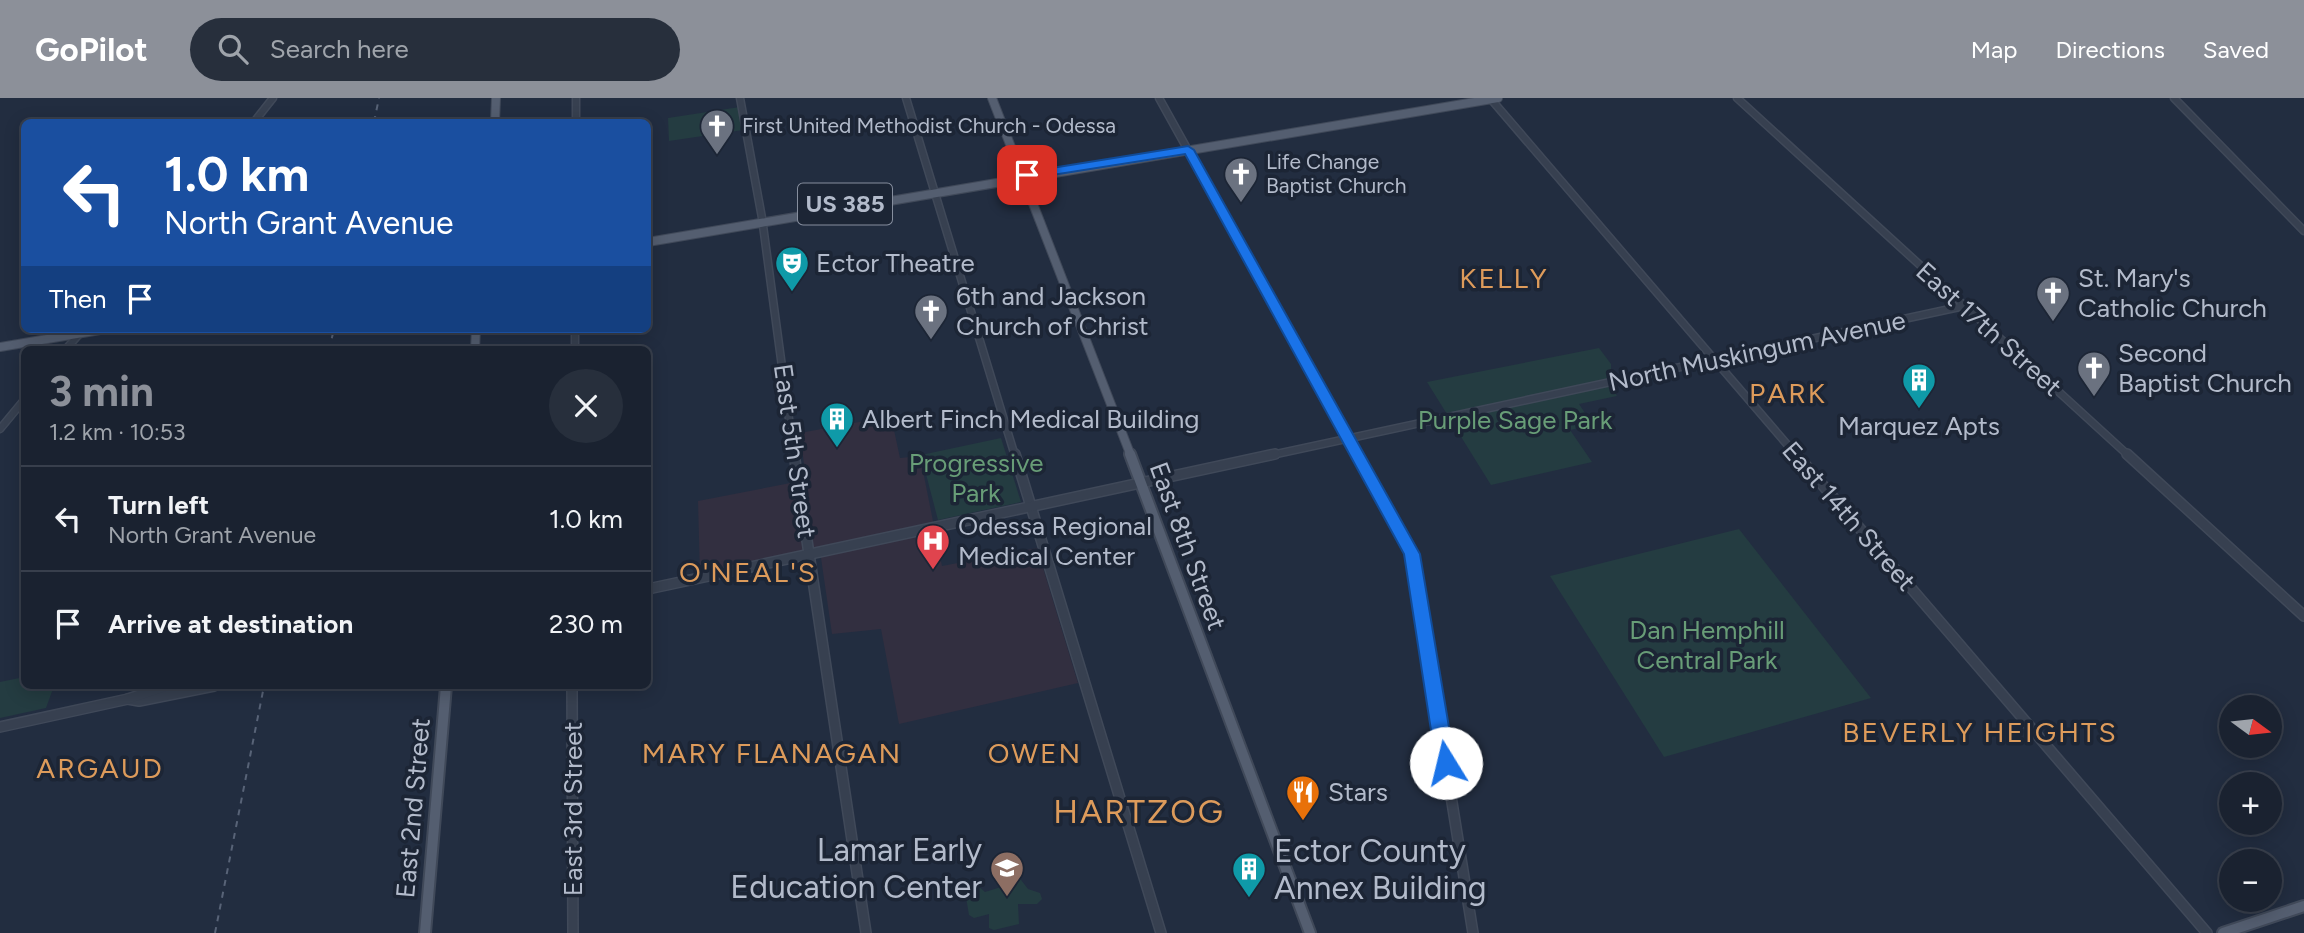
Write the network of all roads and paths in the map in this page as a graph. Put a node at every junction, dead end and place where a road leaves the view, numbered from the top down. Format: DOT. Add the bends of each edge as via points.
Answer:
graph roads {
  1 [pos="273,98"];
  2 [pos="496,98"];
  3 [pos="576,98"];
  4 [pos="740,98"];
  5 [pos="906,98"];
  6 [pos="992,98"];
  7 [pos="1159,98"];
  8 [pos="1493,98"];
  9 [pos="1737,98"];
  10 [pos="2174,98"];
  11 [pos="256,119"];
  12 [pos="495,119"];
  13 [pos="576,119"];
  14 [pos="1188,150"];
  15 [pos="1024,176"];
  16 [pos="936,192"];
  17 [pos="762,220"];
  18 [pos="2304,231"];
  19 [pos="651,238"];
  20 [pos="1964,306"];
  21 [pos="71,333"];
  22 [pos="0,347"];
  23 [pos="1715,360"];
  24 [pos="21,404"];
  25 [pos="0,429"];
  26 [pos="1347,440"];
  27 [pos="1141,484"];
  28 [pos="1031,508"];
  29 [pos="809,555"];
  30 [pos="651,588"];
  31 [pos="2304,615"];
  32 [pos="158,689"];
  33 [pos="200,689"];
  34 [pos="446,689"];
  35 [pos="572,689"];
  36 [pos="128,699"];
  37 [pos="0,727"];
  38 [pos="2304,906"];
  39 [pos="425,933"];
  40 [pos="573,933"];
  41 [pos="866,933"];
  42 [pos="1161,933"];
  43 [pos="1310,933"];
  44 [pos="1473,933"];
  45 [pos="2207,933"];
  46 [pos="2223,933"];
  1 -- 11 [label="street"];
  2 -- 12 [label="main road"];
  3 -- 13 [label="street"];
  4 -- 17 [label="street, East 5th Street"];
  5 -- 16 [label="street"];
  6 -- 15 [label="main road, East 8th Street"];
  7 -- 14 [label="street"];
  8 -- 14 [label="main road, US 385"];
  8 -- 23 [label="street, East 14th Street"];
  9 -- 20 [label="street, East 17th Street"];
  10 -- 18 [label="street"];
  14 -- 15 [label="main road, US 385"];
  14 -- 26 [label="street"];
  15 -- 16 [label="main road, US 385"];
  15 -- 27 [label="main road, East 8th Street"];
  16 -- 17 [label="main road, US 385"];
  16 -- 28 [label="street"];
  17 -- 19 [label="main road, US 385"];
  17 -- 29 [label="street, East 5th Street"];
  20 -- 23 [label="street, North Muskingum Avenue"];
  20 -- 31 [label="street, East 17th Street"];
  21 -- 22 [label="main road"];
  23 -- 26 [label="street, North Muskingum Avenue"];
  23 -- 45 [label="street, East 14th Street"];
  24 -- 25 [label="street"];
  26 -- 27 [label="street, North Muskingum Avenue"];
  26 -- 44 [label="street" via="1412,554"];
  27 -- 28 [label="street, North Muskingum Avenue"];
  27 -- 43 [label="main road, East 8th Street"];
  28 -- 29 [label="street, North Muskingum Avenue"];
  28 -- 42 [label="street"];
  29 -- 30 [label="street, North Muskingum Avenue"];
  29 -- 41 [label="street, East 5th Street"];
  32 -- 36 [label="street"];
  33 -- 36 [label="street"];
  34 -- 39 [label="main road, East 2nd Street"];
  35 -- 40 [label="street, East 3rd Street"];
  36 -- 37 [label="street"];
  38 -- 46 [label="main road"];
}
